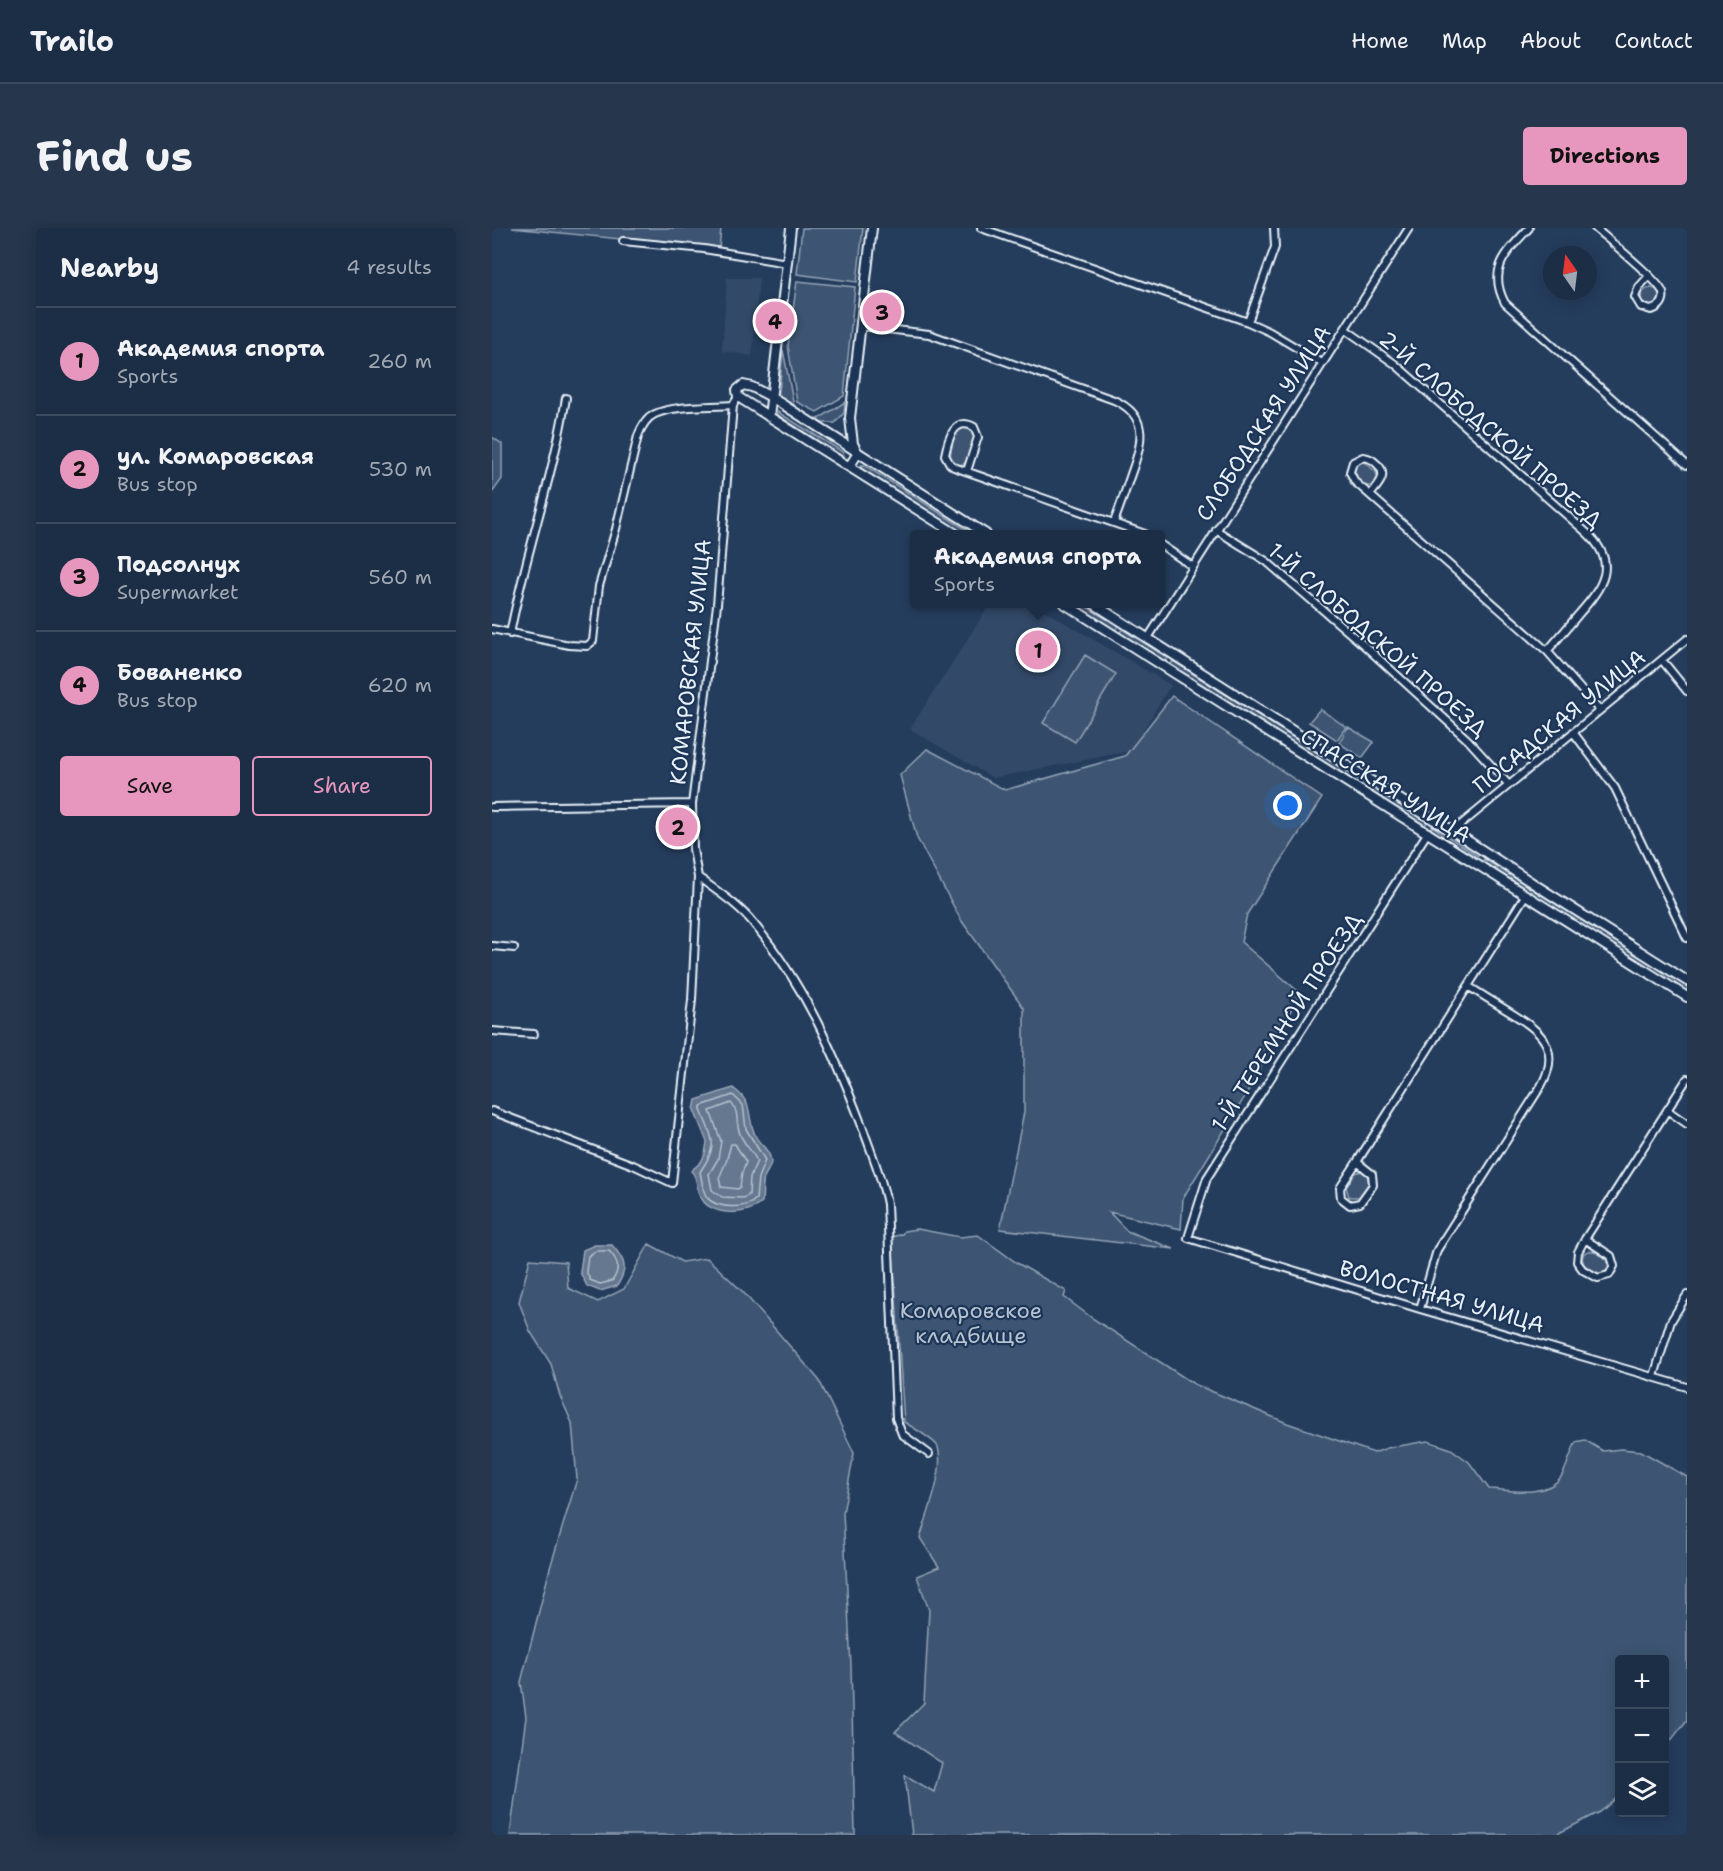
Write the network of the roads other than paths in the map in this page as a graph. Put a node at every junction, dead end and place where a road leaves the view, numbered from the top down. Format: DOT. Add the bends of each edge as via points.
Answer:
graph roads {
  1 [pos="791,228"];
  2 [pos="872,228"];
  3 [pos="981,228"];
  4 [pos="1274,228"];
  5 [pos="1409,228"];
  6 [pos="1529,228"];
  7 [pos="1595,228"];
  8 [pos="997,231"];
  9 [pos="623,241"];
  10 [pos="787,263"];
  11 [pos="1649,276"];
  12 [pos="1248,322"];
  13 [pos="861,326"];
  14 [pos="1345,329"];
  15 [pos="1322,363"];
  16 [pos="771,397"];
  17 [pos="566,398"];
  18 [pos="735,401"];
  19 [pos="769,417"];
  20 [pos="858,453"];
  21 [pos="1687,465"];
  22 [pos="849,467"];
  23 [pos="967,471"];
  24 [pos="1370,495"];
  25 [pos="1114,522"];
  26 [pos="950,530"];
  27 [pos="980,530"];
  28 [pos="1135,530"];
  29 [pos="1216,530"];
  30 [pos="1165,548"];
  31 [pos="1192,566"];
  32 [pos="1073,608"];
  33 [pos="1102,608"];
  34 [pos="492,629"];
  35 [pos="510,634"];
  36 [pos="1148,638"];
  37 [pos="1687,639"];
  38 [pos="1547,651"];
  39 [pos="1662,660"];
  40 [pos="1687,691"];
  41 [pos="1599,710"];
  42 [pos="1573,732"];
  43 [pos="1509,785"];
  44 [pos="682,804"];
  45 [pos="692,805"];
  46 [pos="492,807"];
  47 [pos="1454,831"];
  48 [pos="1428,832"];
  49 [pos="698,877"];
  50 [pos="1525,896"];
  51 [pos="1687,938"];
  52 [pos="492,946"];
  53 [pos="514,948"];
  54 [pos="1687,981"];
  55 [pos="1468,986"];
  56 [pos="1687,997"];
  57 [pos="492,1031"];
  58 [pos="534,1034"];
  59 [pos="1687,1079"];
  60 [pos="1667,1110"];
  61 [pos="492,1111"];
  62 [pos="1687,1124"];
  63 [pos="1357,1162"];
  64 [pos="1188,1238"];
  65 [pos="1585,1239"];
  66 [pos="1687,1295"];
  67 [pos="1420,1309"];
  68 [pos="1654,1376"];
  69 [pos="1687,1387"];
  70 [pos="928,1454"];
  1 -- 10 [label="street"];
  2 -- 13 [label="street"];
  3 -- 8 [label="street"];
  4 -- 12 [label="street" via="1275,247"];
  5 -- 14 [label="street, СЛОБОДСКАЯ УЛИЦА"];
  6 -- 21 [label="street" via="1501,261 1498,283 1505,303"];
  7 -- 11 [label="street"];
  8 -- 12 [label="street"];
  9 -- 10 [label="street"];
  10 -- 16 [label="street"];
  11 -- 11 [label="street" via="1635,297 1641,307 1651,310 1660,305 1664,295"];
  12 -- 15 [label="street"];
  13 -- 20 [label="street" via="850,417"];
  13 -- 25 [label="street" via="929,334 1114,400 1128,409 1138,421 1142,437"];
  14 -- 15 [label="street, СЛОБОДСКАЯ УЛИЦА"];
  14 -- 38 [label="street, 2-Й СЛОБОДСКОЙ ПРОЕЗД" via="1395,364 1598,545 1604,561 1602,585"];
  15 -- 29 [label="street, СЛОБОДСКАЯ УЛИЦА"];
  16 -- 18 [label="street" via="743,385 737,390"];
  16 -- 19 [label="street"];
  16 -- 20 [label="street"];
  17 -- 35 [label="street"];
  18 -- 19 [label="street"];
  18 -- 35 [label="street" via="653,414 643,424 599,586 593,640 587,646 569,645"];
  18 -- 45 [label="street, КОМАРОВСКАЯ УЛИЦА" via="717,605"];
  19 -- 22 [label="street"];
  20 -- 22 [label="street"];
  20 -- 27 [label="street"];
  22 -- 26 [label="street"];
  23 -- 23 [label="street" via="978,436 974,427 964,424 951,432 945,454 950,464"];
  23 -- 25 [label="street"];
  24 -- 24 [label="street" via="1383,474 1373,460 1363,457 1353,462 1350,472"];
  24 -- 38 [label="street"];
  25 -- 28 [label="street"];
  29 -- 31 [label="street, СЛОБОДСКАЯ УЛИЦА"];
  29 -- 43 [label="street, 1-Й СЛОБОДСКОЙ ПРОЕЗД" via="1266,561 1368,648 1468,740"];
  30 -- 31 [label="street"];
  31 -- 36 [label="street, СЛОБОДСКАЯ УЛИЦА"];
  32 -- 48 [label="street, СПАССКАЯ УЛИЦА"];
  33 -- 36 [label="street, СПАССКАЯ УЛИЦА"];
  34 -- 35 [label="street"];
  36 -- 47 [label="street, СПАССКАЯ УЛИЦА"];
  37 -- 39 [label="street, ПОСАДСКАЯ УЛИЦА"];
  38 -- 41 [label="street"];
  39 -- 40 [label="street"];
  39 -- 41 [label="street, ПОСАДСКАЯ УЛИЦА"];
  41 -- 42 [label="street, ПОСАДСКАЯ УЛИЦА"];
  42 -- 43 [label="street, ПОСАДСКАЯ УЛИЦА"];
  42 -- 51 [label="street" via="1615,788"];
  43 -- 47 [label="street, ПОСАДСКАЯ УЛИЦА"];
  44 -- 45 [label="street"];
  44 -- 45 [label="street" via="675,809 677,817 684,819 690,817"];
  44 -- 46 [label="street"];
  45 -- 49 [label="street, КОМАРОВСКАЯ УЛИЦА"];
  47 -- 54 [label="street, СПАССКАЯ УЛИЦА"];
  48 -- 50 [label="street, СПАССКАЯ УЛИЦА"];
  48 -- 64 [label="street, 1-Й ТЕРЕМНОЙ ПРОЕЗД" via="1207,1178"];
  49 -- 61 [label="street, КОМАРОВСКАЯ УЛИЦА" via="692,1000 672,1183"];
  49 -- 70 [label="street" via="753,922 773,950 818,1023 848,1088 887,1204 896,1418 902,1434"];
  50 -- 55 [label="street"];
  50 -- 56 [label="street, СПАССКАЯ УЛИЦА"];
  52 -- 53 [label="street"];
  55 -- 63 [label="street"];
  55 -- 67 [label="street" via="1534,1027 1547,1047 1549,1064 1541,1086 1437,1250"];
  57 -- 58 [label="street"];
  59 -- 60 [label="street"];
  60 -- 62 [label="street"];
  60 -- 65 [label="street"];
  63 -- 63 [label="street" via="1372,1174 1374,1185 1360,1203 1350,1205 1341,1198 1340,1188"];
  64 -- 67 [label="street, ВОЛОСТНАЯ УЛИЦА"];
  65 -- 65 [label="street" via="1576,1257 1579,1267 1593,1277 1604,1278 1614,1266 1611,1256"];
  66 -- 68 [label="street" via="1671,1321"];
  67 -- 68 [label="street, ВОЛОСТНАЯ УЛИЦА"];
  68 -- 69 [label="street, ВОЛОСТНАЯ УЛИЦА"];
}
